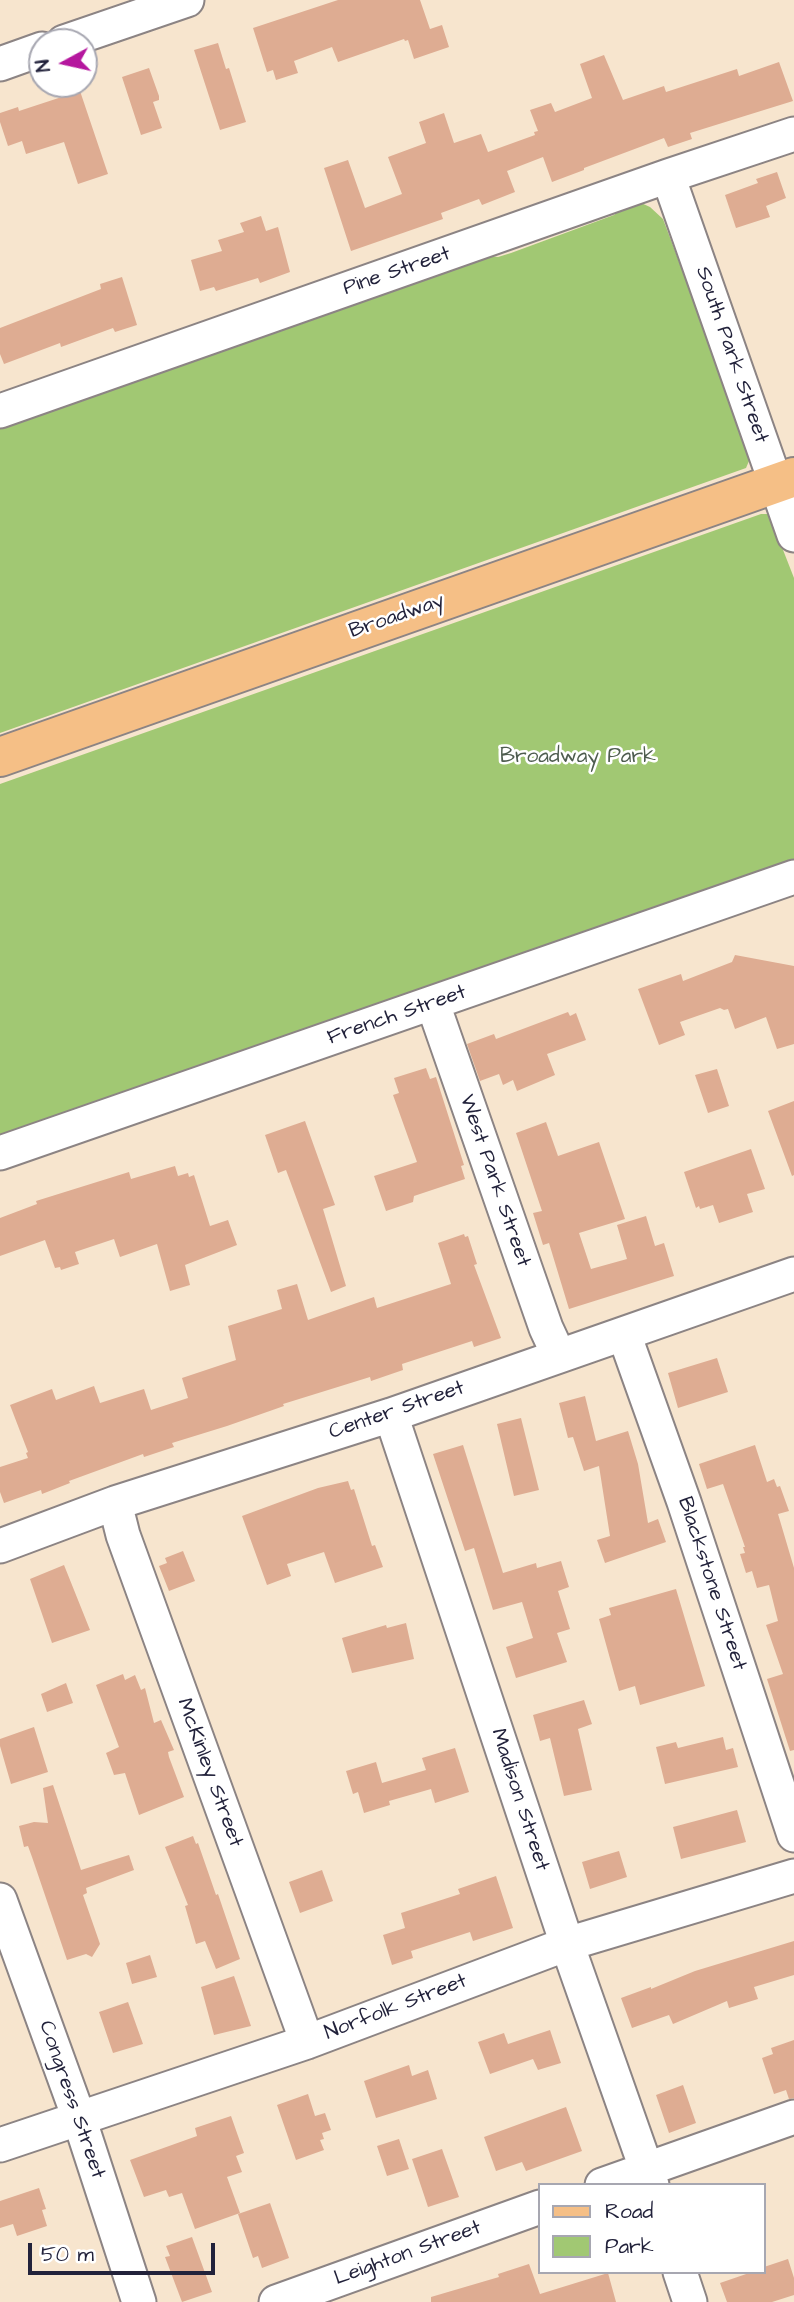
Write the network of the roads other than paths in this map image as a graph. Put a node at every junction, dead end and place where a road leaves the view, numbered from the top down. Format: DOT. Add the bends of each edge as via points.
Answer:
graph roads {
  1 [pos="187,0"];
  2 [pos="98,30"];
  3 [pos="28,55"];
  4 [pos="0,64"];
  5 [pos="794,134"];
  6 [pos="668,176"];
  7 [pos="0,411"];
  8 [pos="784,480"];
  9 [pos="794,535"];
  10 [pos="0,757"];
  11 [pos="794,877"];
  12 [pos="433,1004"];
  13 [pos="0,1153"];
  14 [pos="794,1274"];
  15 [pos="624,1334"];
  16 [pos="559,1356"];
  17 [pos="391,1415"];
  18 [pos="115,1503"];
  19 [pos="0,1546"];
  20 [pos="794,1835"];
  21 [pos="794,1877"];
  22 [pos="0,1900"];
  23 [pos="567,1944"];
  24 [pos="307,2042"];
  25 [pos="794,2117"];
  26 [pos="79,2118"];
  27 [pos="0,2146"];
  28 [pos="649,2177"];
  29 [pos="613,2183"];
  30 [pos="538,2208"];
  31 [pos="681,2274"];
  32 [pos="139,2302"];
  33 [pos="276,2302"];
  34 [pos="690,2302"];
  1 -- 2 [label="street"];
  3 -- 4 [label="street"];
  5 -- 6 [label="street, Pine Street"];
  6 -- 7 [label="street, Pine Street"];
  6 -- 8 [label="street, South Park Street"];
  8 -- 9 [label="street, South Park Street"];
  8 -- 10 [label="main road, Broadway"];
  11 -- 12 [label="street, French Street"];
  12 -- 13 [label="street, French Street"];
  12 -- 16 [label="street, West Park Street"];
  14 -- 15 [label="street, Center Street"];
  15 -- 16 [label="street, Center Street"];
  15 -- 20 [label="street, Blackstone Street"];
  16 -- 17 [label="street, Center Street"];
  17 -- 18 [label="street, Center Street"];
  17 -- 23 [label="street, Madison Street"];
  18 -- 19 [label="street, Center Street"];
  18 -- 24 [label="street, McKinley Street"];
  21 -- 23 [label="street, Norfolk Street"];
  22 -- 26 [label="street, Congress Street"];
  23 -- 24 [label="street, Norfolk Street"];
  23 -- 28 [label="street, Madison Street"];
  24 -- 26 [label="street, Norfolk Street"];
  25 -- 28 [label="street"];
  26 -- 27 [label="street, Norfolk Street"];
  26 -- 32 [label="street, Congress Street"];
  28 -- 29 [label="street"];
  30 -- 33 [label="street, Leighton Street"];
  31 -- 34 [label="street"];
}
